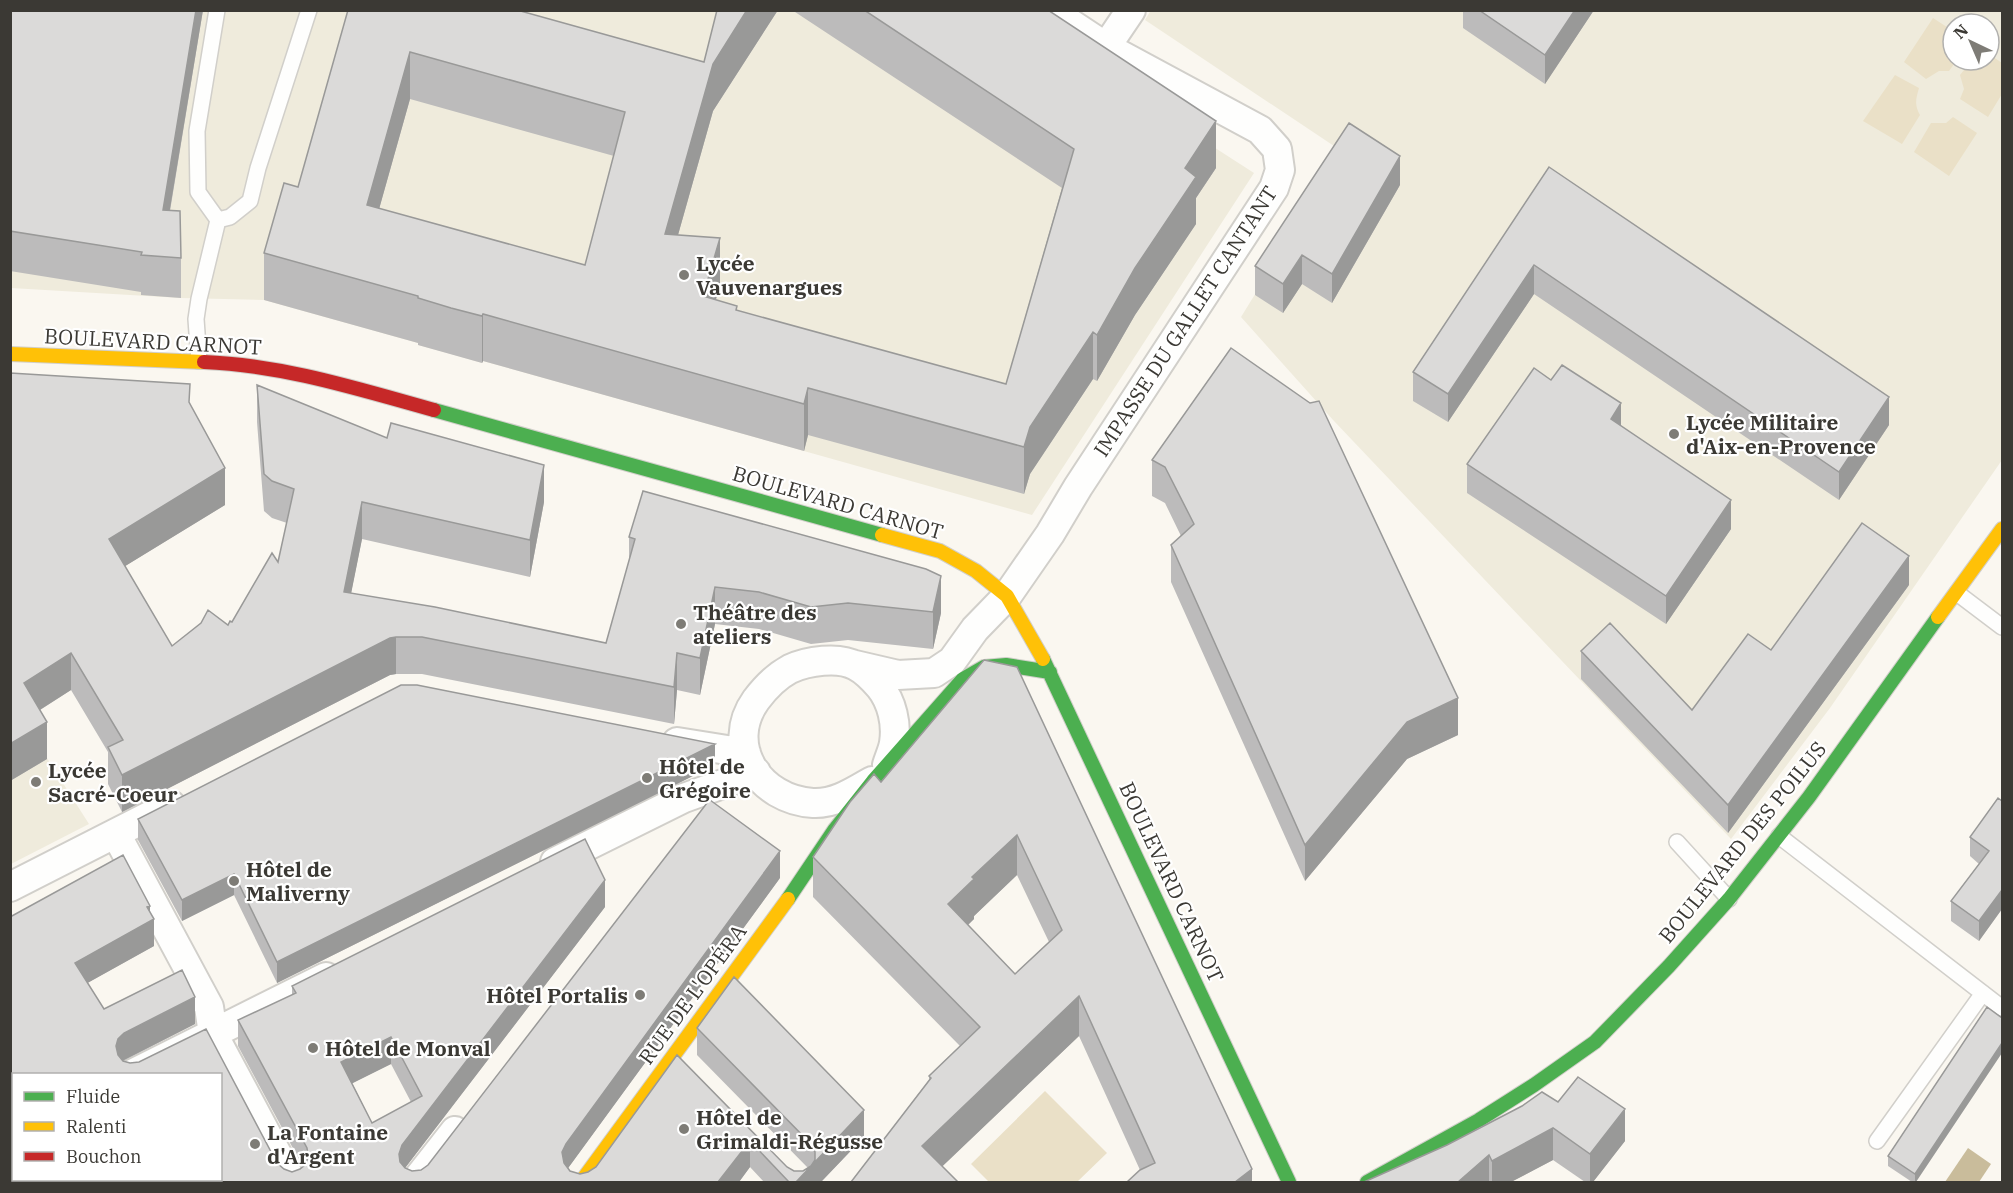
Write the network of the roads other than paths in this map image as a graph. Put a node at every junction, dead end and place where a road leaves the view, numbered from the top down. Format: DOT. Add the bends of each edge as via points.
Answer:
graph roads {
  1 [pos="217,10"];
  2 [pos="309,10"];
  3 [pos="1050,10"];
  4 [pos="1131,10"];
  5 [pos="1106,47"];
  6 [pos="218,220"];
  7 [pos="10,354"];
  8 [pos="199,361"];
  9 [pos="2002,529"];
  10 [pos="1957,593"];
  11 [pos="1007,596"];
  12 [pos="2002,627"];
  13 [pos="855,664"];
  14 [pos="1050,672"];
  15 [pos="652,737"];
  16 [pos="751,763"];
  17 [pos="880,773"];
  18 [pos="199,791"];
  19 [pos="688,827"];
  20 [pos="116,834"];
  21 [pos="1779,836"];
  22 [pos="1677,842"];
  23 [pos="528,876"];
  24 [pos="10,887"];
  25 [pos="1729,899"];
  26 [pos="349,966"];
  27 [pos="1983,993"];
  28 [pos="2002,1008"];
  29 [pos="213,1034"];
  30 [pos="134,1073"];
  31 [pos="472,1108"];
  32 [pos="1877,1141"];
  33 [pos="292,1182"];
  34 [pos="415,1182"];
  35 [pos="581,1182"];
  36 [pos="1289,1182"];
  37 [pos="1367,1182"];
  1 -- 6 [label="lane" via="197,131 198,192"];
  2 -- 6 [label="lane" via="250,201 230,217"];
  3 -- 5 [label="street, IMPASSE DU GALLET CANTANT"];
  4 -- 5 [label="street"];
  5 -- 11 [label="street, IMPASSE DU GALLET CANTANT" via="1260,130 1277,149 1280,170 1274,188"];
  6 -- 8 [label="lane" via="196,319"];
  7 -- 8 [label="main road, BOULEVARD CARNOT"];
  8 -- 11 [label="main road, BOULEVARD CARNOT" via="237,363 321,378 926,546 976,571"];
  9 -- 10 [label="main road, BOULEVARD DES POILUS"];
  10 -- 12 [label="lane"];
  10 -- 21 [label="main road, BOULEVARD DES POILUS"];
  11 -- 13 [label="street, IMPASSE DU GALLET CANTANT" via="975,629 952,661 934,673 898,675"];
  11 -- 14 [label="main road, BOULEVARD CARNOT"];
  13 -- 16 [label="street" via="837,660 813,662 790,669 770,683 746,719 742,736"];
  13 -- 17 [label="street" via="882,689 894,717 894,742"];
  14 -- 17 [label="main road, RUE DE L'OPÉRA" via="1006,665 984,667 963,679"];
  14 -- 36 [label="main road, BOULEVARD CARNOT"];
  15 -- 16 [label="street"];
  16 -- 17 [label="street" via="766,785 788,798 814,803 840,799"];
  16 -- 19 [label="street"];
  16 -- 23 [label="street"];
  17 -- 35 [label="main road, RUE DE L'OPÉRA" via="835,829 682,1062"];
  18 -- 20 [label="street"];
  20 -- 24 [label="street"];
  20 -- 29 [label="street" via="209,1006"];
  21 -- 25 [label="main road, BOULEVARD DES POILUS"];
  21 -- 27 [label="lane"];
  22 -- 25 [label="lane"];
  25 -- 37 [label="main road, BOULEVARD DES POILUS" via="1595,1042 1479,1120"];
  26 -- 29 [label="street"];
  27 -- 28 [label="lane"];
  27 -- 32 [label="lane"];
  29 -- 30 [label="street"];
  29 -- 33 [label="street"];
  31 -- 34 [label="street"];
}
